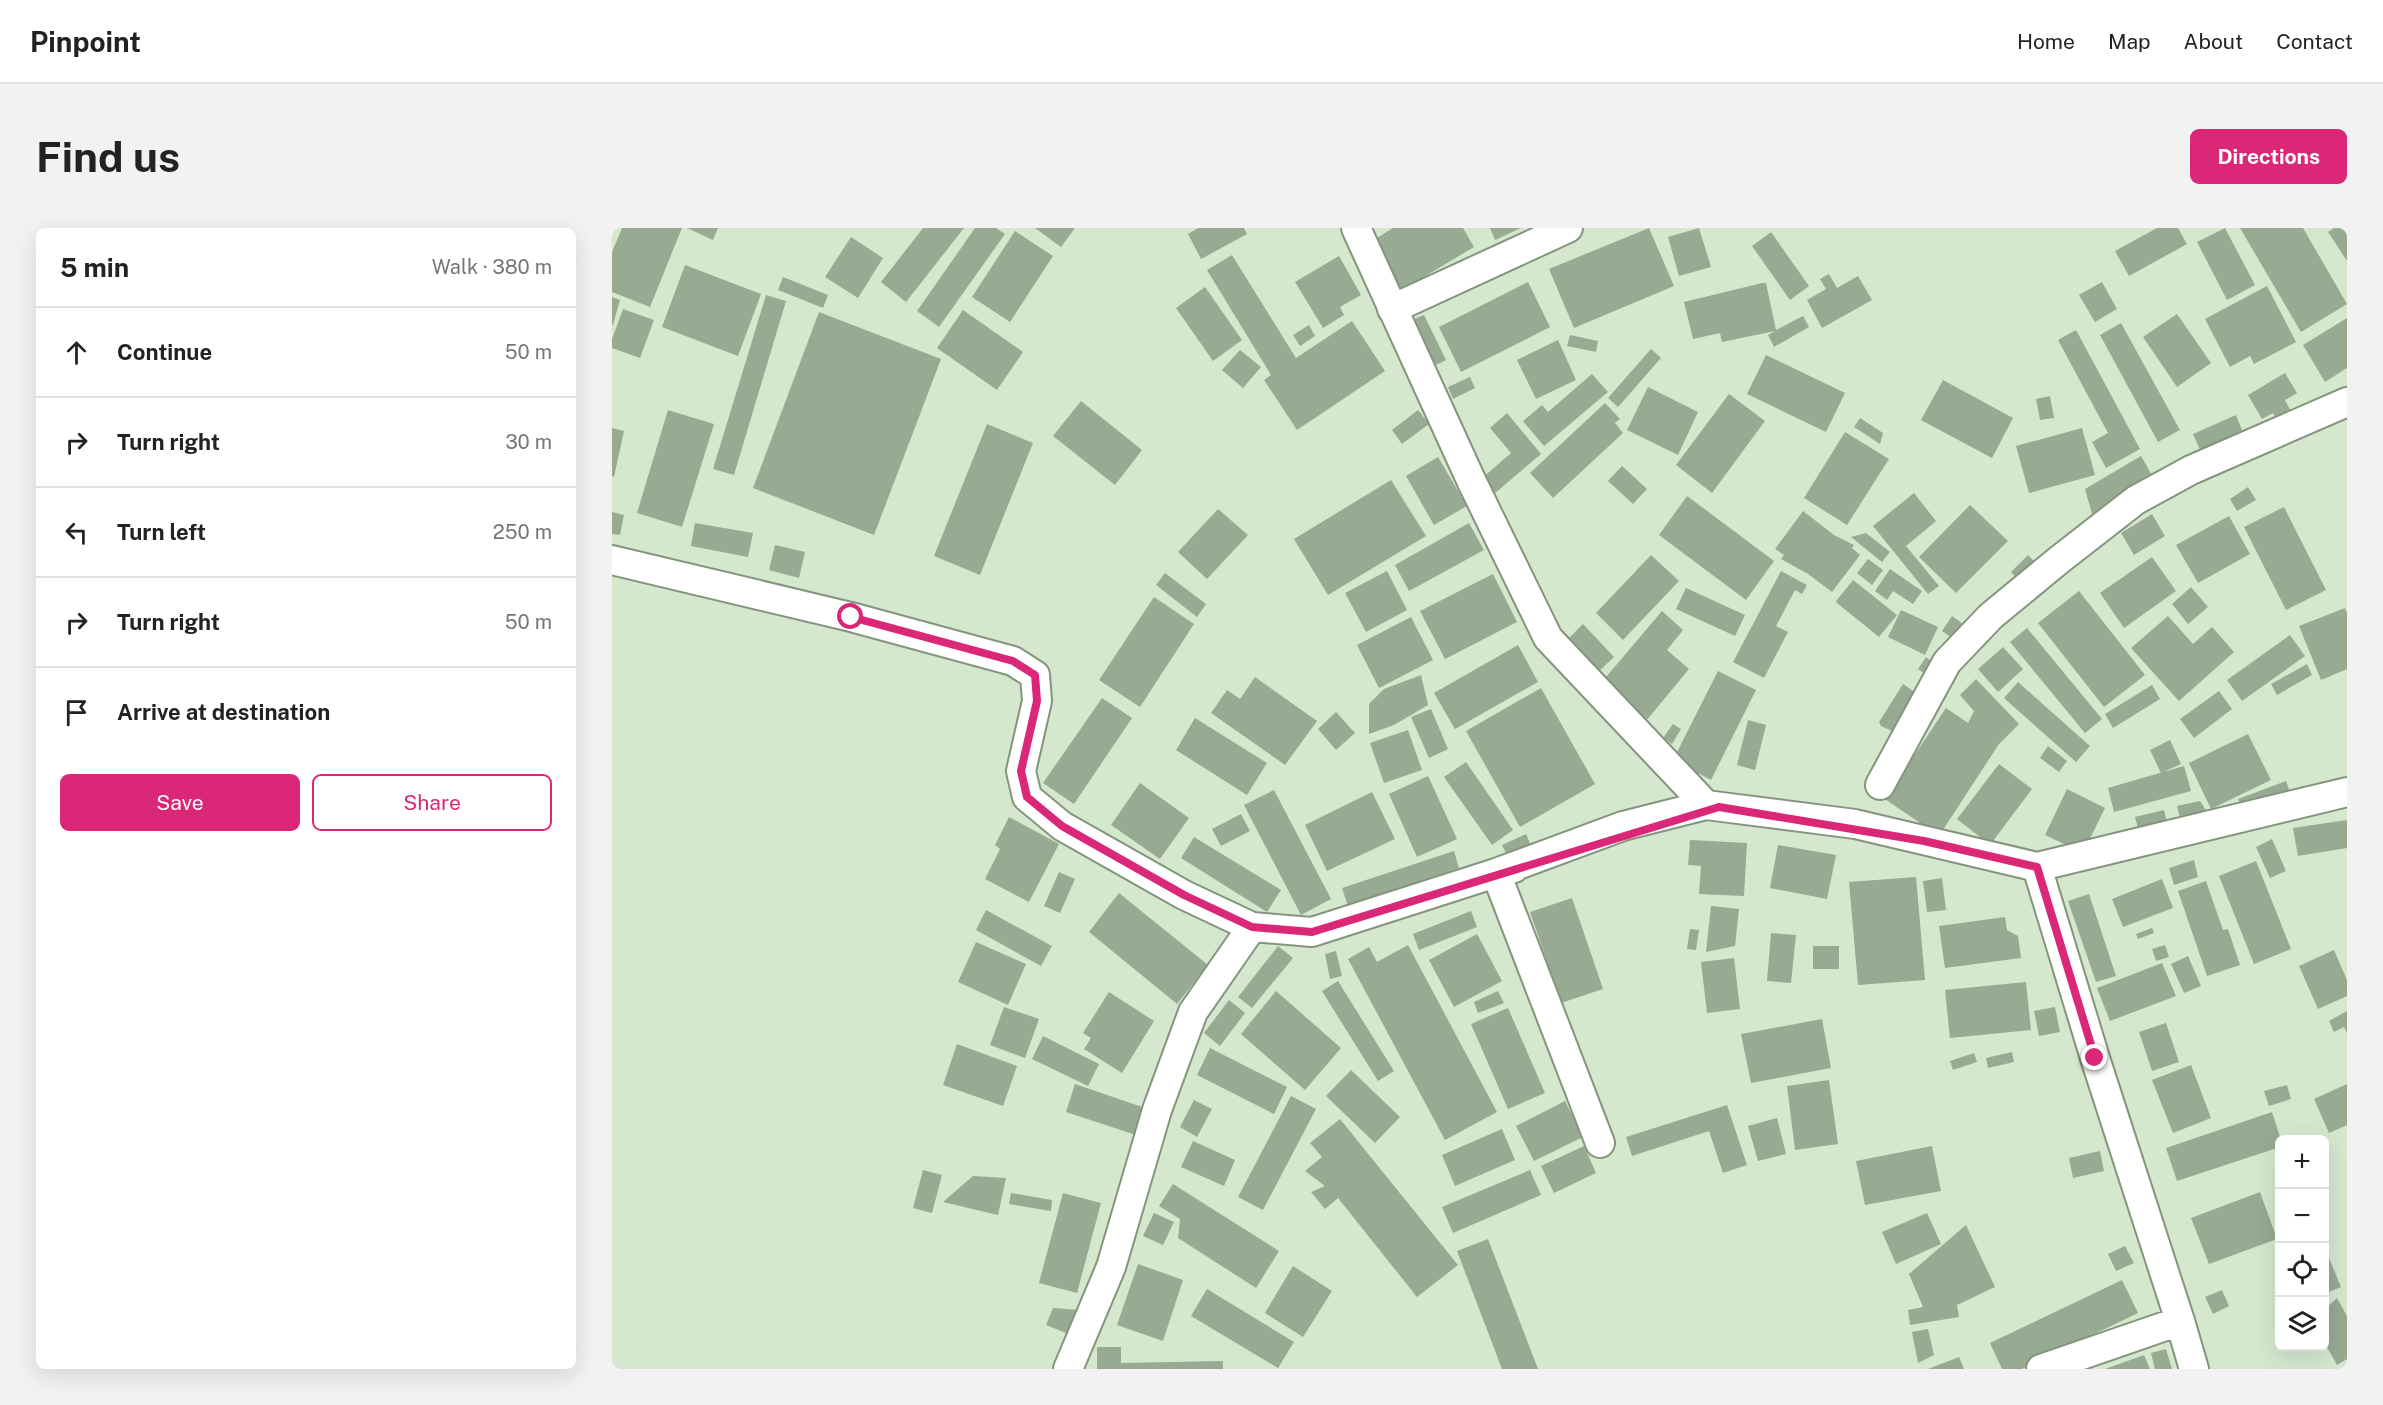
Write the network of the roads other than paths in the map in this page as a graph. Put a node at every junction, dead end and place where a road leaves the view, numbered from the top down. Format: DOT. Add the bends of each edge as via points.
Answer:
graph roads {
  1 [pos="1356,228"];
  2 [pos="1568,228"];
  3 [pos="1392,309"];
  4 [pos="2347,402"];
  5 [pos="612,560"];
  6 [pos="1880,785"];
  7 [pos="2347,792"];
  8 [pos="1712,806"];
  9 [pos="2037,867"];
  10 [pos="1496,873"];
  11 [pos="1252,927"];
  12 [pos="1600,1143"];
  13 [pos="2181,1321"];
  14 [pos="1068,1369"];
  15 [pos="2041,1369"];
  16 [pos="2194,1369"];
  1 -- 3 [label="street"];
  2 -- 3 [label="street"];
  3 -- 8 [label="street" via="1548,638"];
  4 -- 6 [label="street" via="2191,470 2136,500 2059,560 1991,616 1947,662"];
  5 -- 11 [label="street" via="851,617 1013,661 1035,675 1037,701 1021,771 1027,797 1062,826 1184,895"];
  7 -- 9 [label="street"];
  8 -- 9 [label="street" via="1924,841"];
  8 -- 10 [label="street"];
  9 -- 13 [label="street"];
  10 -- 11 [label="street" via="1312,932"];
  10 -- 12 [label="street"];
  11 -- 14 [label="street" via="1193,1012 1110,1267"];
  13 -- 15 [label="street"];
  13 -- 16 [label="street"];
}
